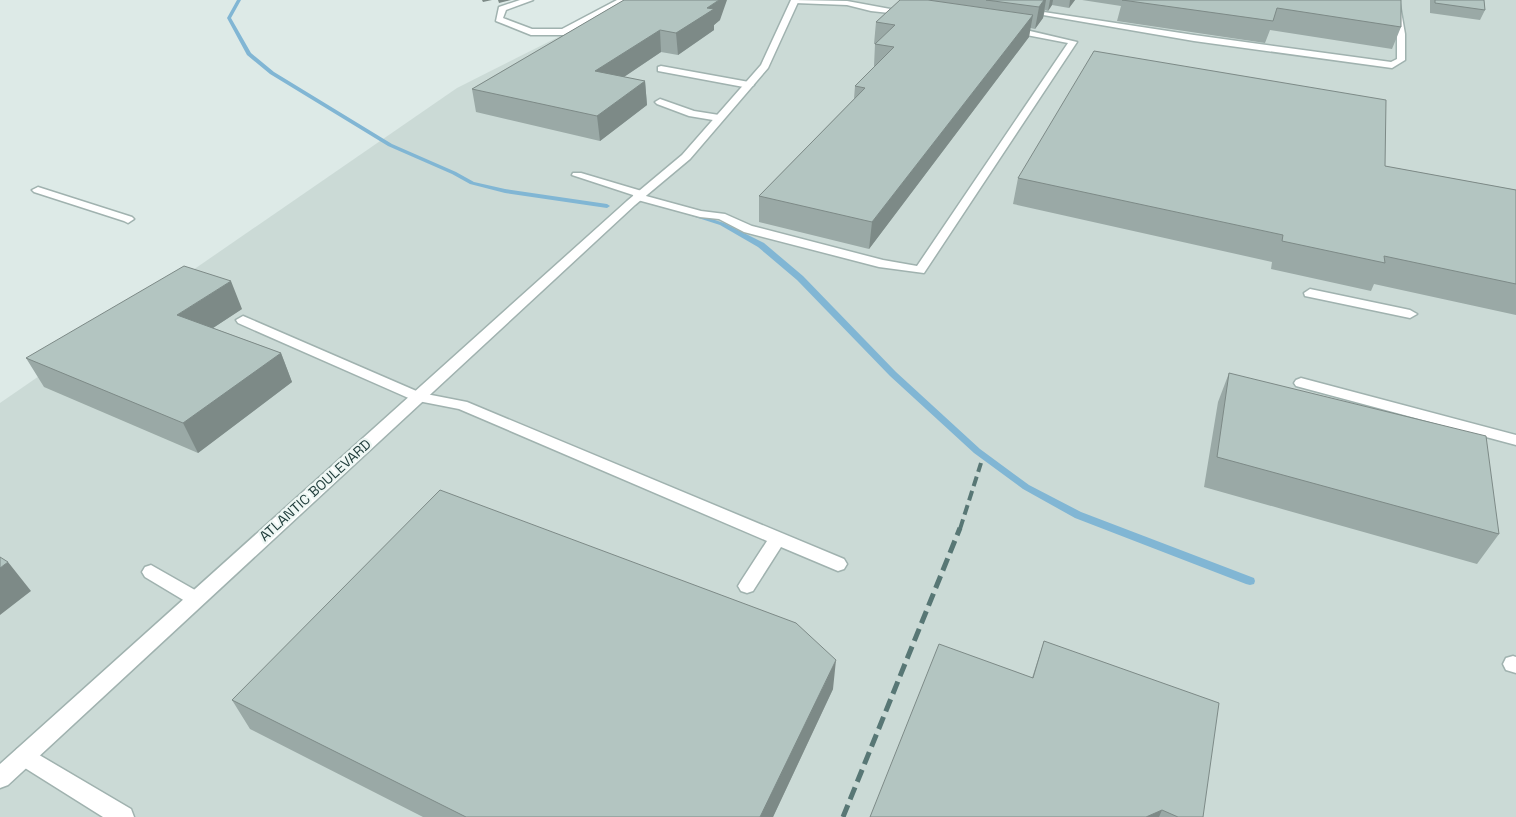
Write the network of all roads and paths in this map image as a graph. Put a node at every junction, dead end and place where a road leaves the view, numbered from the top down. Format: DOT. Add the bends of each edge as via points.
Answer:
graph roads {
  1 [pos="529,0"];
  2 [pos="623,0"];
  3 [pos="1395,0"];
  4 [pos="795,1"];
  5 [pos="1019,10"];
  6 [pos="913,14"];
  7 [pos="999,27"];
  8 [pos="661,69"];
  9 [pos="748,85"];
  10 [pos="660,102"];
  11 [pos="719,118"];
  12 [pos="577,175"];
  13 [pos="38,190"];
  14 [pos="637,198"];
  15 [pos="128,219"];
  16 [pos="1310,293"];
  17 [pos="1410,314"];
  18 [pos="243,320"];
  19 [pos="1301,383"];
  20 [pos="418,397"];
  21 [pos="1516,440"];
  22 [pos="778,538"];
  23 [pos="838,564"];
  24 [pos="151,572"];
  25 [pos="747,586"];
  26 [pos="196,599"];
  27 [pos="24,756"];
  28 [pos="0,778"];
  29 [pos="123,817"];
  1 -- 2 [label="street" via="509,5 502,10 499,19 530,32 564,32"];
  3 -- 5 [label="street" via="1401,60 1392,65 1212,41"];
  4 -- 6 [label="street" via="847,3"];
  4 -- 9 [label="street, ATLANTIC BOULEVARD" via="765,66"];
  7 -- 14 [label="street" via="1073,42 920,270 883,264 748,229 721,216"];
  8 -- 9 [label="street"];
  9 -- 11 [label="street, ATLANTIC BOULEVARD"];
  10 -- 11 [label="street" via="692,114"];
  11 -- 14 [label="street, ATLANTIC BOULEVARD" via="686,157"];
  12 -- 14 [label="street"];
  13 -- 15 [label="street"];
  14 -- 20 [label="street, ATLANTIC BOULEVARD"];
  16 -- 17 [label="street"];
  18 -- 20 [label="street"];
  19 -- 21 [label="street"];
  20 -- 22 [label="street" via="462,405"];
  20 -- 26 [label="street, ATLANTIC BOULEVARD"];
  22 -- 23 [label="street"];
  22 -- 25 [label="street"];
  24 -- 26 [label="street"];
  26 -- 27 [label="street, ATLANTIC BOULEVARD"];
  27 -- 28 [label="street, ATLANTIC BOULEVARD"];
  27 -- 29 [label="street"];
}
